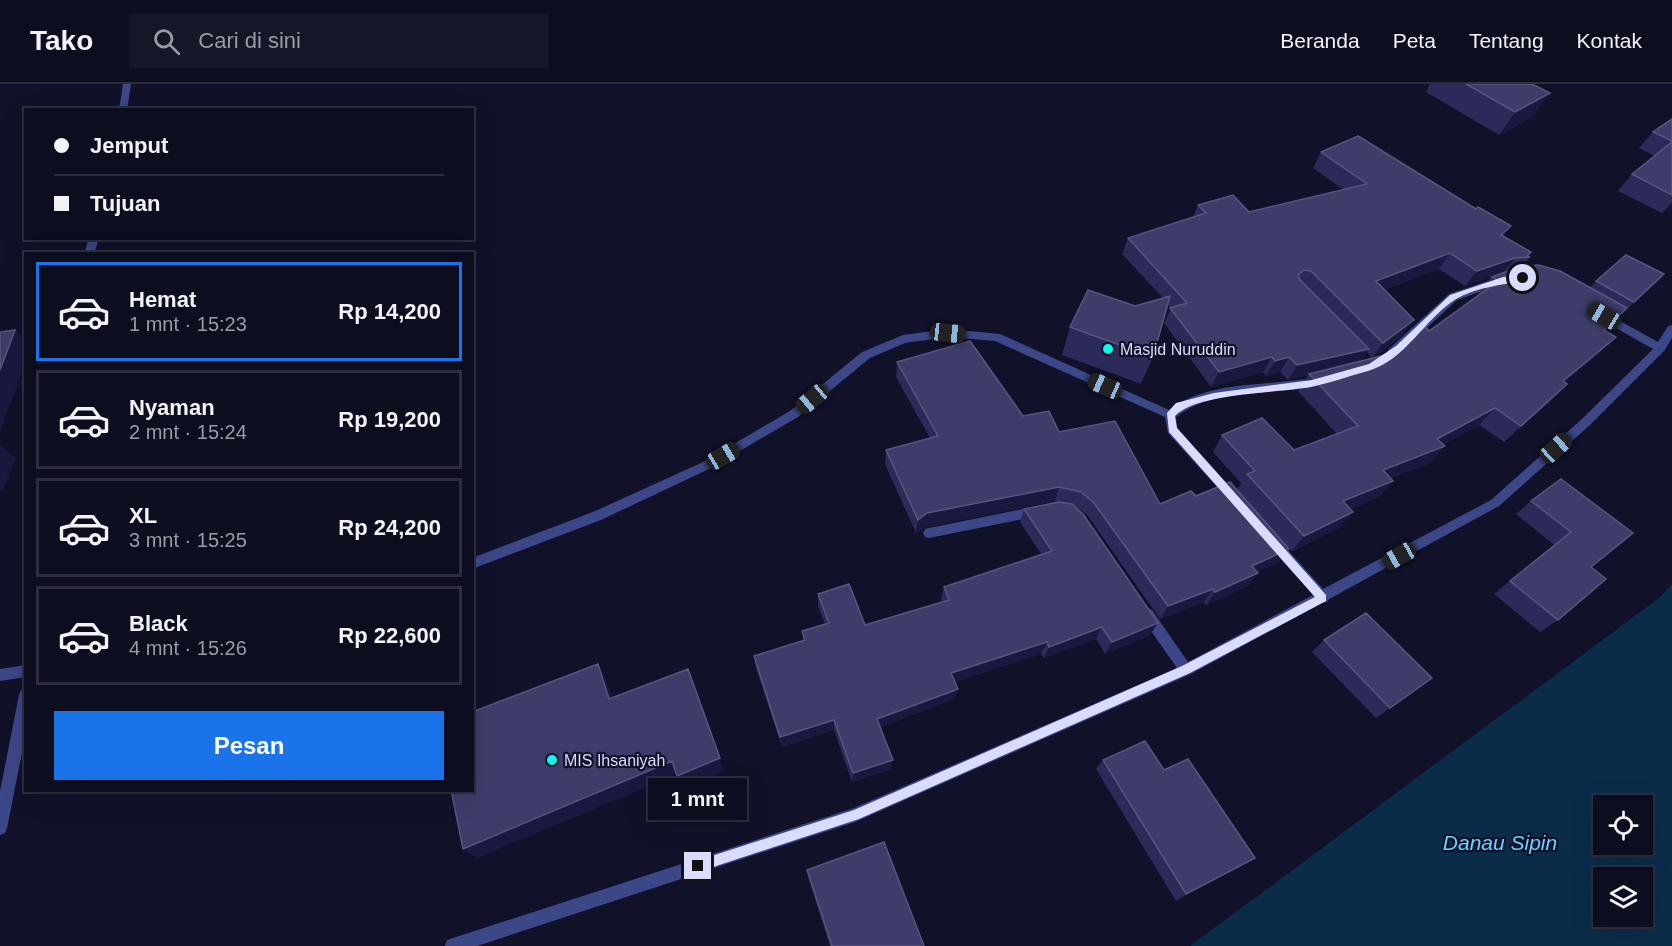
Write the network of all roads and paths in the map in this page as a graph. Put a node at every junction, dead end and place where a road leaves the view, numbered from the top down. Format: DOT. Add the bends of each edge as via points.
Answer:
graph roads {
  1 [pos="127,84"];
  2 [pos="123,108"];
  3 [pos="1513,279"];
  4 [pos="1588,307"];
  5 [pos="1672,329"];
  6 [pos="1659,348"];
  7 [pos="1381,360"];
  8 [pos="1333,377"];
  9 [pos="1170,415"];
  10 [pos="1054,508"];
  11 [pos="1244,509"];
  12 [pos="929,533"];
  13 [pos="1268,536"];
  14 [pos="474,563"];
  15 [pos="1323,598"];
  16 [pos="1138,601"];
  17 [pos="1186,670"];
  18 [pos="24,671"];
  19 [pos="0,675"];
  20 [pos="24,705"];
  21 [pos="0,828"];
  22 [pos="453,946"];
  1 -- 2 [label="street"];
  3 -- 7 [label="street" via="1453,297"];
  4 -- 6 [label="street"];
  5 -- 6 [label="street"];
  6 -- 15 [label="street" via="1587,421 1495,503"];
  8 -- 9 [label="street" via="1214,396 1179,405"];
  9 -- 11 [label="street" via="1172,430"];
  9 -- 14 [label="street" via="996,338 948,333 903,339 866,355 794,414 705,466 597,516"];
  10 -- 12 [label="street"];
  13 -- 15 [label="street"];
  15 -- 17 [label="street"];
  16 -- 17 [label="street"];
  17 -- 22 [label="street" via="855,815"];
  18 -- 19 [label="street"];
  20 -- 21 [label="street"];
}
